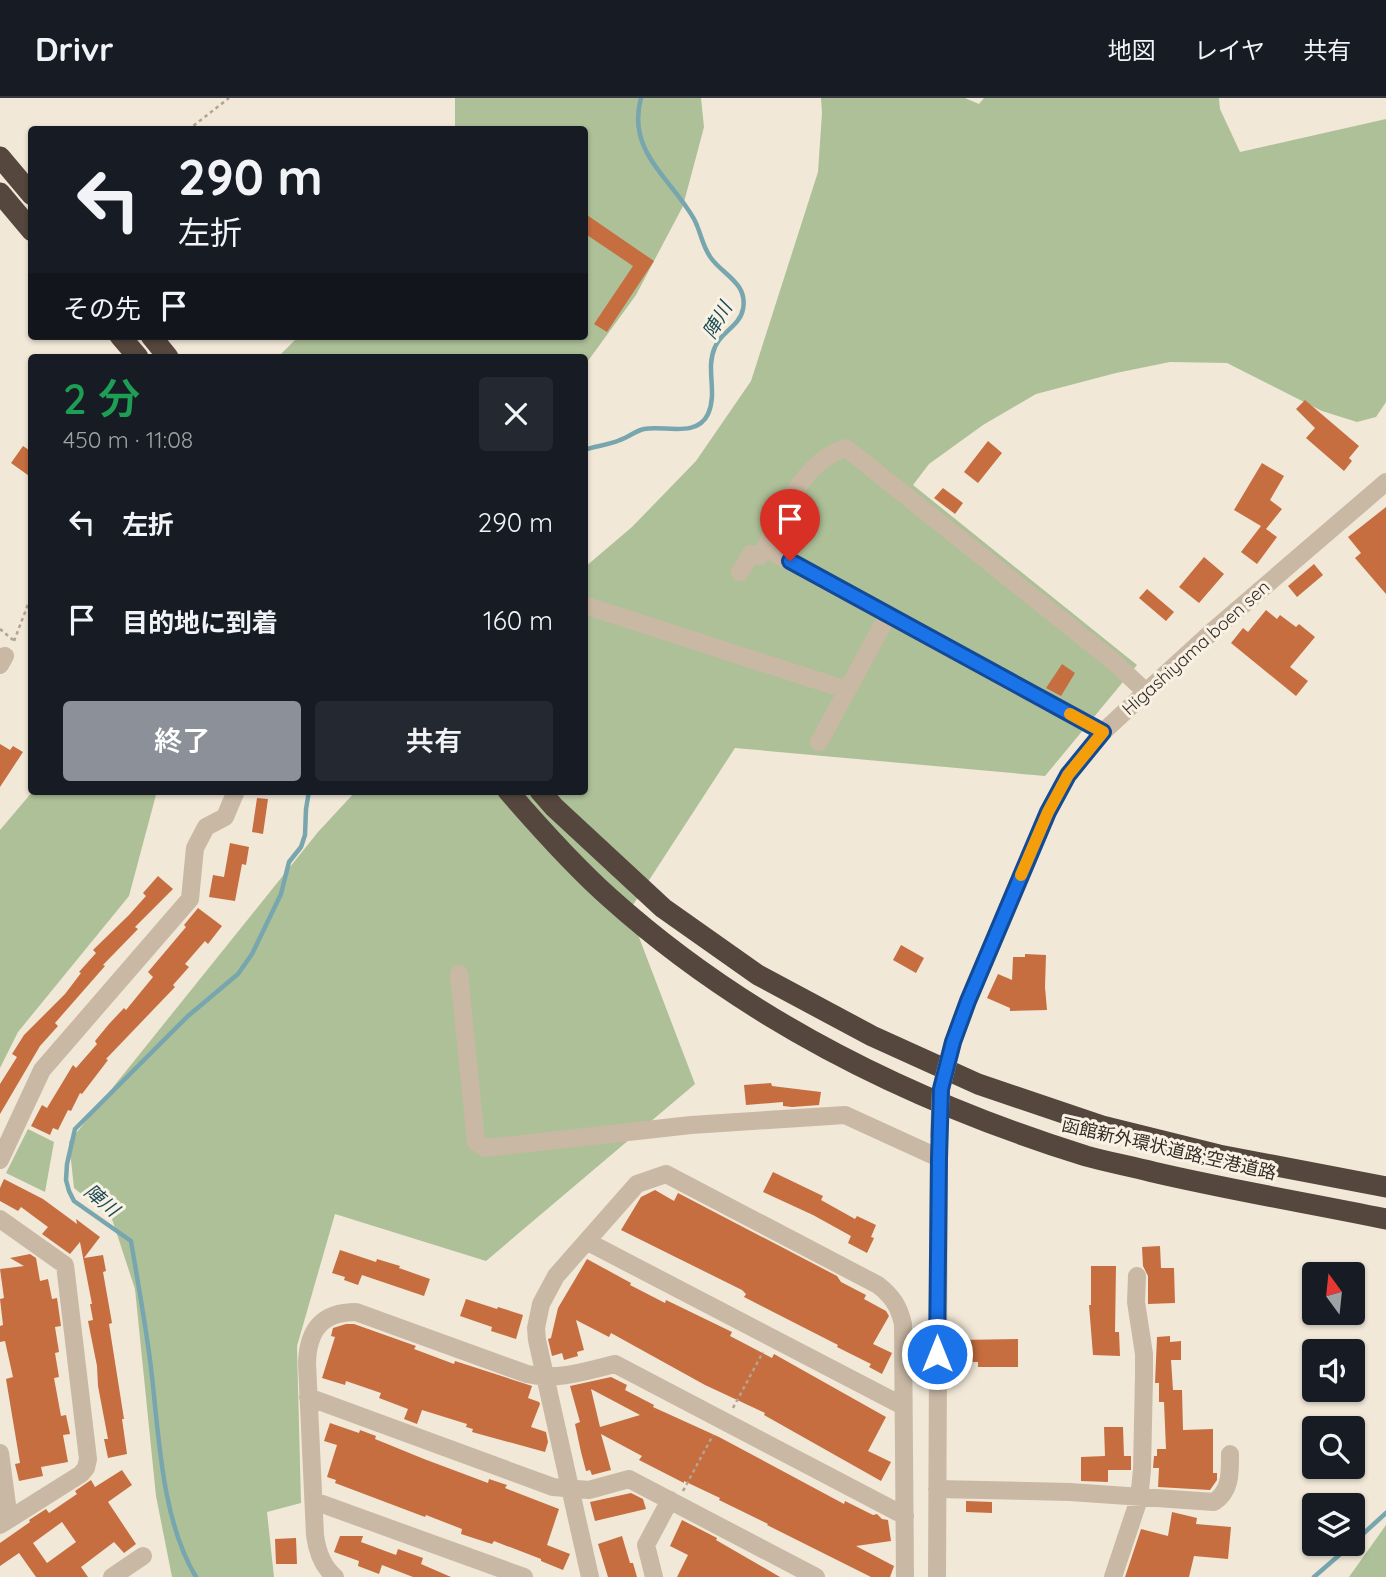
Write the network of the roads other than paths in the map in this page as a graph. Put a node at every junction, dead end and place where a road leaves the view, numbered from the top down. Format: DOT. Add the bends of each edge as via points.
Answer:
graph roads {
  1 [pos="0,157"];
  2 [pos="28,190"];
  3 [pos="0,193"];
  4 [pos="28,226"];
  5 [pos="123,340"];
  6 [pos="154,340"];
  7 [pos="135,354"];
  8 [pos="166,354"];
  9 [pos="1386,482"];
  10 [pos="765,548"];
  11 [pos="740,572"];
  12 [pos="588,606"];
  13 [pos="888,615"];
  14 [pos="847,690"];
  15 [pos="1146,692"];
  16 [pos="1103,732"];
  17 [pos="820,742"];
  18 [pos="234,795"];
  19 [pos="512,795"];
  20 [pos="544,795"];
  21 [pos="459,974"];
  22 [pos="939,1158"];
  23 [pos="0,1160"];
  24 [pos="1386,1187"];
  25 [pos="0,1219"];
  26 [pos="1386,1219"];
  27 [pos="588,1242"];
  28 [pos="1137,1276"];
  29 [pos="544,1378"];
  30 [pos="308,1397"];
  31 [pos="903,1406"];
  32 [pos="0,1453"];
  33 [pos="1230,1454"];
  34 [pos="571,1489"];
  35 [pos="937,1489"];
  36 [pos="1139,1499"];
  37 [pos="314,1501"];
  38 [pos="674,1502"];
  39 [pos="905,1516"];
  40 [pos="5,1522"];
  41 [pos="144,1556"];
  42 [pos="112,1577"];
  43 [pos="335,1577"];
  44 [pos="524,1577"];
  45 [pos="590,1577"];
  46 [pos="654,1577"];
  47 [pos="816,1577"];
  48 [pos="905,1577"];
  49 [pos="937,1577"];
  50 [pos="1113,1577"];
  1 -- 2 [label="highway"];
  3 -- 4 [label="highway"];
  5 -- 7 [label="highway"];
  6 -- 8 [label="highway"];
  9 -- 15 [label="street, Higashiyama boen sen"];
  10 -- 11 [label="street" via="760,556 751,554"];
  10 -- 13 [label="street"];
  10 -- 15 [label="street" via="796,489 831,453 846,448"];
  12 -- 14 [label="street"];
  13 -- 14 [label="street"];
  13 -- 16 [label="street"];
  14 -- 17 [label="street"];
  15 -- 16 [label="street, Higashiyama boen sen"];
  16 -- 22 [label="street, Higashiyama boen sen, bridge" via="1068,775 1048,812 968,1001 941,1089"];
  18 -- 23 [label="street" via="225,817 206,827 195,848 190,899 42,1070"];
  19 -- 26 [label="highway, 函館新外環状道路;空港道路" via="610,898 657,937 725,988 854,1064 966,1115 1088,1156 1208,1185"];
  20 -- 24 [label="highway, 函館新外環状道路;空港道路" via="663,908 758,975 872,1036 978,1084 1102,1126 1219,1155"];
  21 -- 22 [label="street" via="476,1142 485,1148 691,1125 845,1115"];
  22 -- 35 [label="street, Higashiyama boen sen"];
  25 -- 40 [label="street" via="65,1265 88,1459 81,1474"];
  27 -- 29 [label="street" via="556,1276 541,1304 536,1328"];
  27 -- 31 [label="street"];
  27 -- 31 [label="street" via="637,1184 666,1174 678,1180 889,1293 903,1324"];
  28 -- 36 [label="street" via="1144,1354"];
  29 -- 30 [label="street" via="356,1312 342,1312 323,1322 309,1340"];
  29 -- 34 [label="street"];
  29 -- 39 [label="street" via="615,1364"];
  30 -- 34 [label="street" via="553,1487"];
  30 -- 37 [label="street"];
  31 -- 39 [label="street"];
  32 -- 40 [label="street"];
  33 -- 36 [label="street" via="1227,1488 1214,1502"];
  34 -- 38 [label="street" via="589,1490 629,1479"];
  34 -- 45 [label="street"];
  35 -- 36 [label="street" via="1070,1492"];
  35 -- 49 [label="street, Higashiyama boen sen"];
  36 -- 50 [label="street"];
  37 -- 43 [label="street" via="316,1546 324,1566"];
  37 -- 44 [label="street"];
  38 -- 46 [label="street" via="646,1545"];
  38 -- 47 [label="street"];
  39 -- 48 [label="street"];
  41 -- 42 [label="street"];
}
